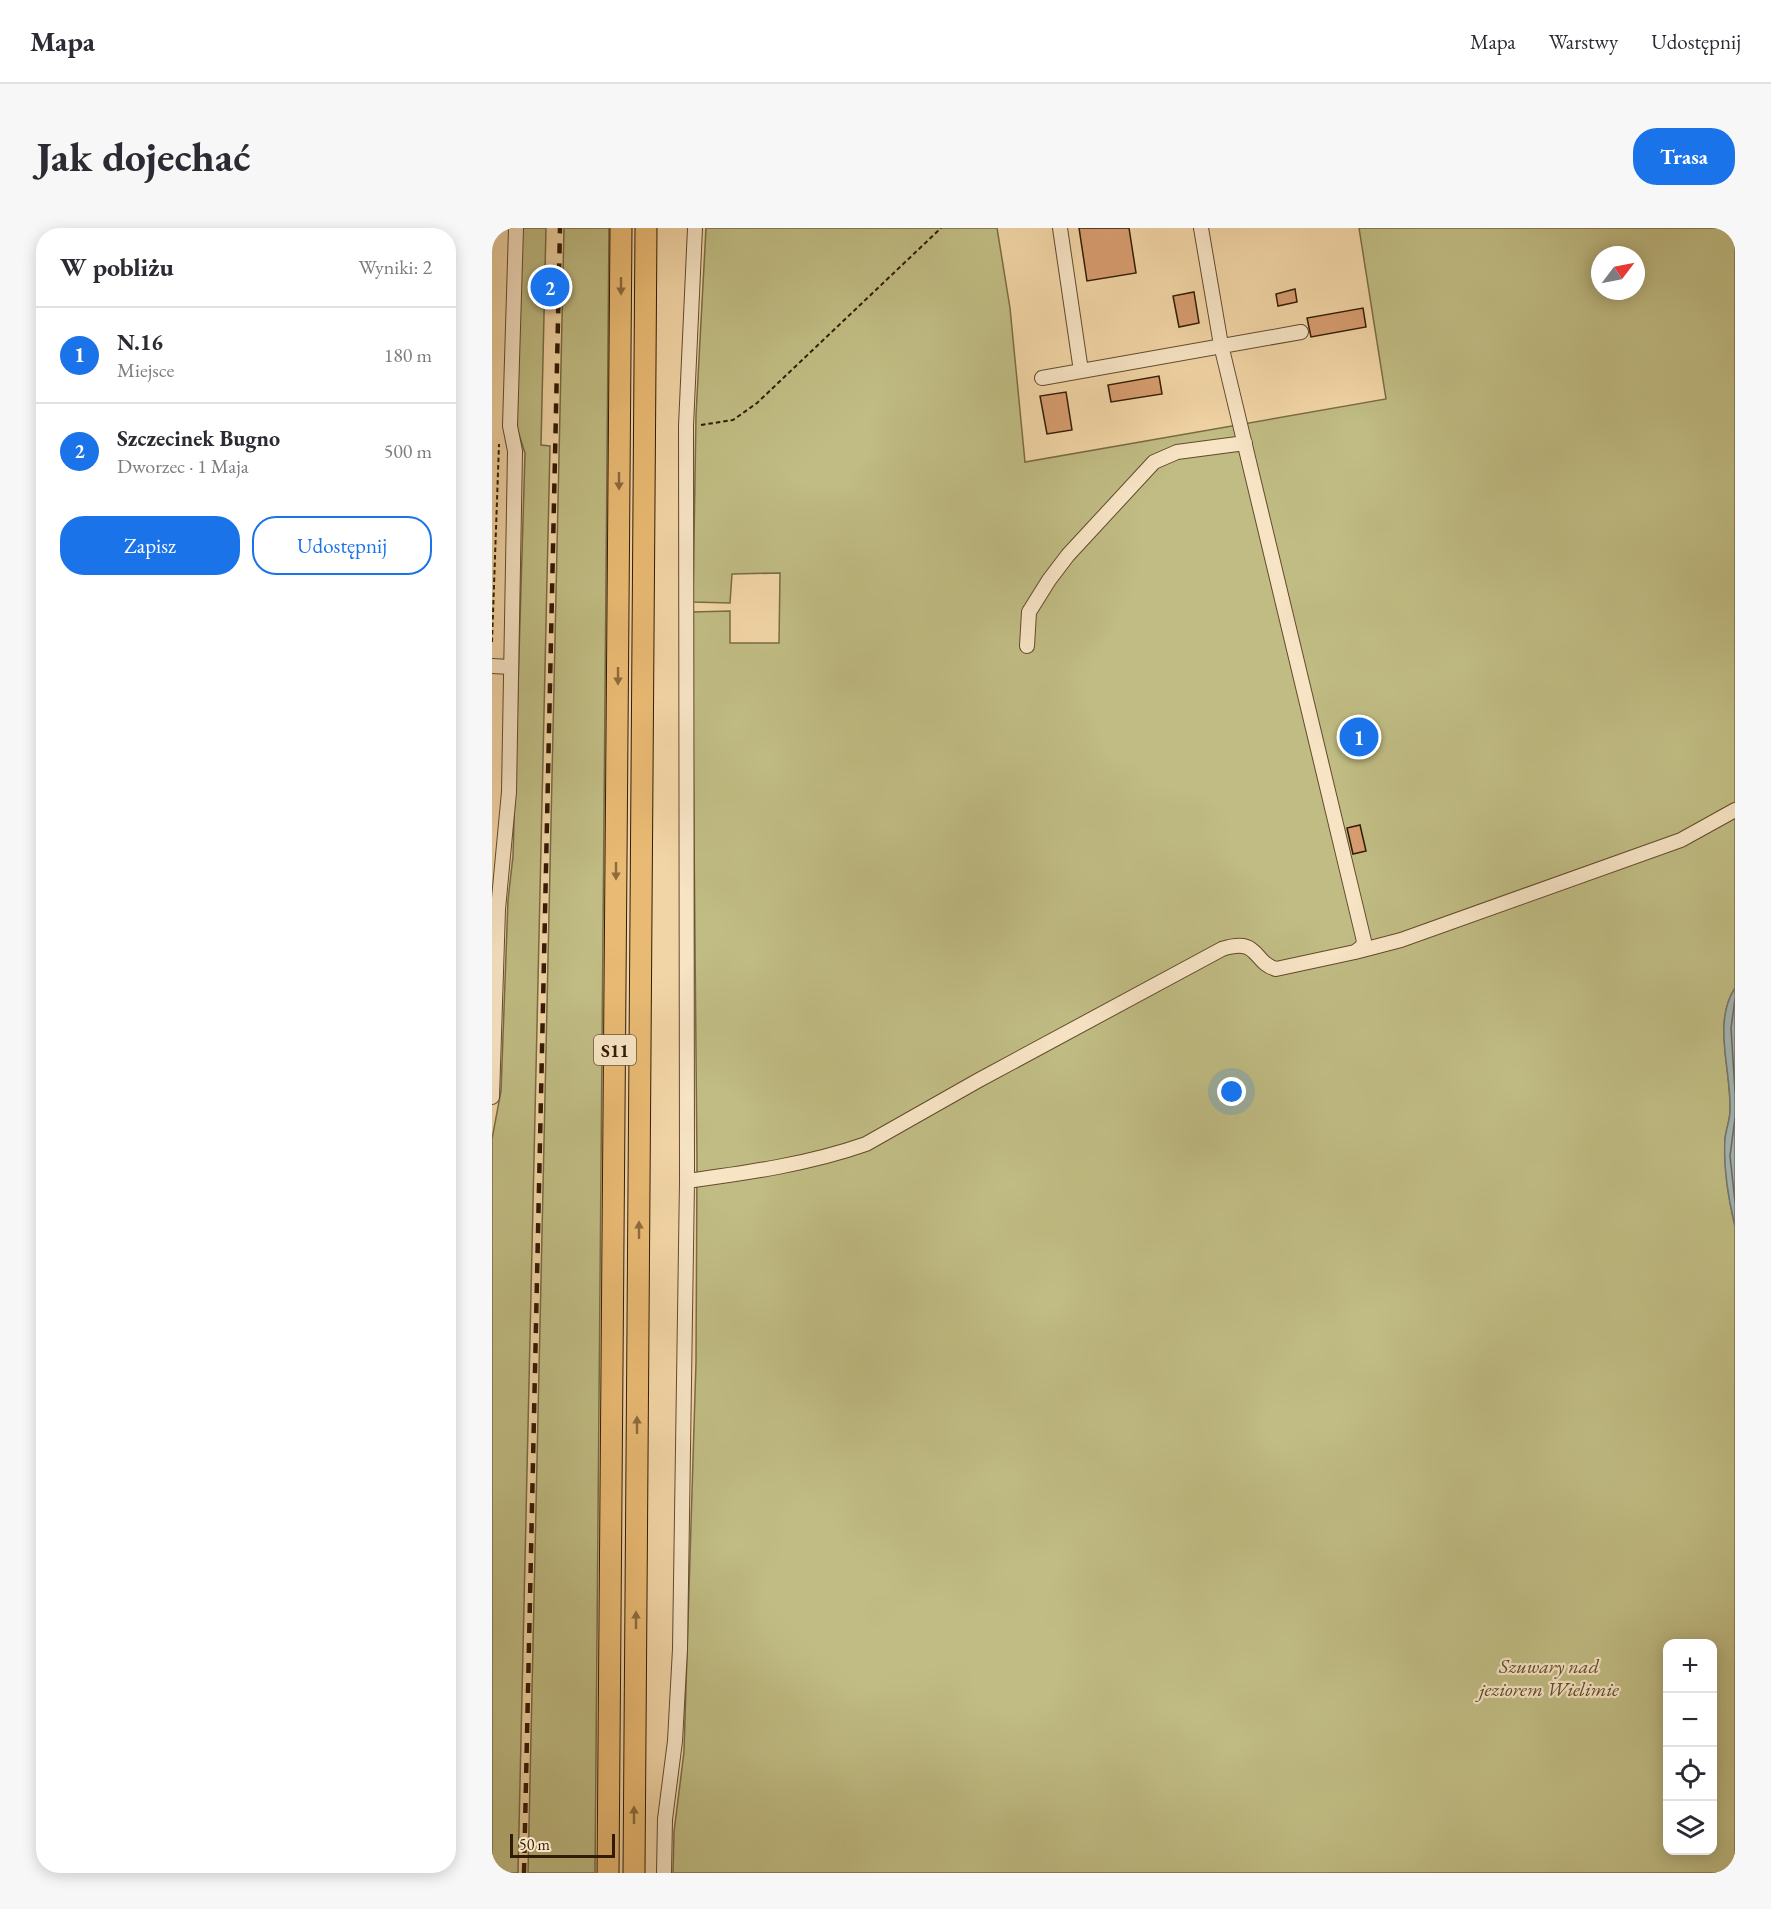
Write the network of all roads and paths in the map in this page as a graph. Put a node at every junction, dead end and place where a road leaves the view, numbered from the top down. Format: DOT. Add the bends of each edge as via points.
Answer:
graph roads {
  1 [pos="516,228"];
  2 [pos="621,228"];
  3 [pos="646,228"];
  4 [pos="695,228"];
  5 [pos="941,228"];
  6 [pos="1060,228"];
  7 [pos="1201,228"];
  8 [pos="1301,332"];
  9 [pos="1221,345"];
  10 [pos="1081,371"];
  11 [pos="1042,378"];
  12 [pos="686,426"];
  13 [pos="1245,443"];
  14 [pos="1027,646"];
  15 [pos="492,666"];
  16 [pos="510,667"];
  17 [pos="1735,810"];
  18 [pos="1355,952"];
  19 [pos="492,1097"];
  20 [pos="687,1181"];
  21 [pos="608,1873"];
  22 [pos="634,1873"];
  23 [pos="664,1873"];
  1 -- 16 [label="street" via="510,426 515,451"];
  2 -- 21 [label="highway, S11, one-way"];
  22 -- 3 [label="highway, S11, one-way"];
  4 -- 12 [label="street"];
  5 -- 12 [label="path" via="758,403 734,420"];
  6 -- 10 [label="street"];
  7 -- 9 [label="street"];
  8 -- 9 [label="street"];
  9 -- 10 [label="street"];
  9 -- 13 [label="street"];
  10 -- 11 [label="street"];
  12 -- 20 [label="street"];
  13 -- 14 [label="street" via="1177,452 1154,462 1049,580 1029,612"];
  13 -- 18 [label="street" via="1364,941"];
  15 -- 16 [label="street"];
  16 -- 19 [label="street" via="509,792 498,909"];
  17 -- 18 [label="street" via="1681,840 1401,940"];
  18 -- 20 [label="street" via="1276,969 1270,968 1254,950 1233,945 866,1144 753,1172"];
  20 -- 23 [label="street" via="680,1649"];
}
